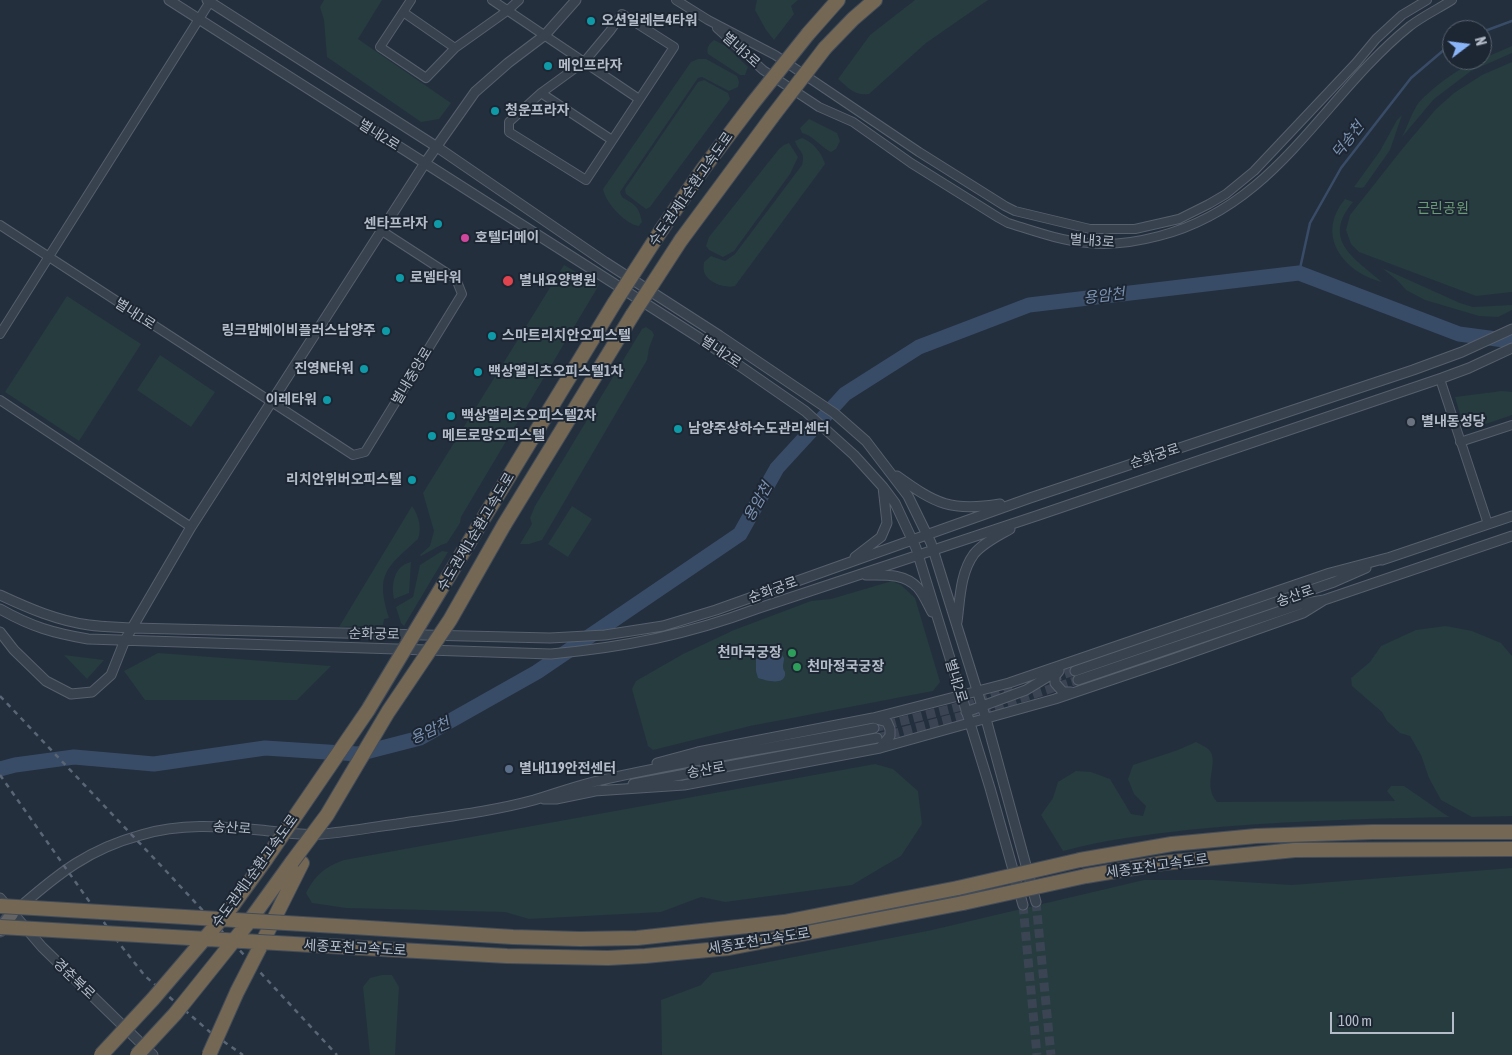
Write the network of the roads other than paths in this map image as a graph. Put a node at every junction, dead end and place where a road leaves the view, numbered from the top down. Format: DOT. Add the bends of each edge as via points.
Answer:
graph roads {
  1 [pos="169,0"];
  2 [pos="410,0"];
  3 [pos="492,0"];
  4 [pos="519,0"];
  5 [pos="576,0"];
  6 [pos="676,0"];
  7 [pos="831,0"];
  8 [pos="838,0"];
  9 [pos="862,0"];
  10 [pos="875,0"];
  11 [pos="1428,0"];
  12 [pos="1452,0"];
  13 [pos="209,1"];
  14 [pos="508,11"];
  15 [pos="403,12"];
  16 [pos="198,19"];
  17 [pos="708,20"];
  18 [pos="808,34"];
  19 [pos="545,35"];
  20 [pos="455,48"];
  21 [pos="825,48"];
  22 [pos="585,61"];
  23 [pos="541,93"];
  24 [pos="639,99"];
  25 [pos="612,140"];
  26 [pos="437,147"];
  27 [pos="425,163"];
  28 [pos="0,226"];
  29 [pos="382,231"];
  30 [pos="48,257"];
  31 [pos="1512,329"];
  32 [pos="0,334"];
  33 [pos="1512,348"];
  34 [pos="1441,378"];
  35 [pos="0,400"];
  36 [pos="271,402"];
  37 [pos="1512,425"];
  38 [pos="1460,442"];
  39 [pos="890,471"];
  40 [pos="883,487"];
  41 [pos="1022,500"];
  42 [pos="1512,516"];
  43 [pos="1030,518"];
  44 [pos="1488,524"];
  45 [pos="191,526"];
  46 [pos="927,535"];
  47 [pos="1512,536"];
  48 [pos="912,540"];
  49 [pos="933,551"];
  50 [pos="918,555"];
  51 [pos="1387,558"];
  52 [pos="848,563"];
  53 [pos="855,576"];
  54 [pos="0,595"];
  55 [pos="1324,600"];
  56 [pos="0,609"];
  57 [pos="956,625"];
  58 [pos="940,626"];
  59 [pos="132,628"];
  60 [pos="0,632"];
  61 [pos="125,640"];
  62 [pos="1067,664"];
  63 [pos="1059,670"];
  64 [pos="977,692"];
  65 [pos="1075,692"];
  66 [pos="961,696"];
  67 [pos="982,706"];
  68 [pos="966,712"];
  69 [pos="873,718"];
  70 [pos="986,719"];
  71 [pos="970,724"];
  72 [pos="874,728"];
  73 [pos="877,738"];
  74 [pos="880,748"];
  75 [pos="594,787"];
  76 [pos="1512,832"];
  77 [pos="1512,849"];
  78 [pos="297,862"];
  79 [pos="0,898"];
  80 [pos="1036,902"];
  81 [pos="1023,906"];
  82 [pos="6,910"];
  83 [pos="0,921"];
  84 [pos="0,928"];
  85 [pos="101,1055"];
  86 [pos="137,1055"];
  87 [pos="153,1055"];
  88 [pos="209,1055"];
  1 -- 16 [label="street, 별내2로"];
  2 -- 15 [label="street"];
  3 -- 14 [label="street"];
  4 -- 14 [label="street"];
  5 -- 19 [label="street"];
  6 -- 17 [label="street, 별내3로"];
  7 -- 18 [label="highway"];
  8 -- 18 [label="highway, 수도권제1순환고속도로"];
  9 -- 21 [label="highway, 수도권제1순환고속도로"];
  10 -- 21 [label="highway"];
  11 -- 17 [label="street, 별내3로" via="1402,15 1376,39 1254,171 1226,194 1179,219 1136,229 1090,229 1015,211 918,152 775,55"];
  12 -- 17 [label="street, 별내3로" via="1411,26 1386,48 1262,181 1234,203 1193,226 1144,240 1090,244 999,218 853,122 819,107 771,75"];
  13 -- 16 [label="street"];
  13 -- 26 [label="street, 별내2로"];
  14 -- 19 [label="street"];
  14 -- 20 [label="street"];
  15 -- 20 [label="street"];
  15 -- 20 [label="street" via="380,47 387,52 426,78"];
  16 -- 27 [label="street, 별내2로"];
  16 -- 30 [label="street"];
  18 -- 85 [label="highway, 수도권제1순환고속도로, bridge" via="753,103 662,229 368,710 266,860 230,909"];
  19 -- 22 [label="street"];
  19 -- 26 [label="street" via="475,92"];
  21 -- 78 [label="highway, 수도권제1순환고속도로, bridge" via="681,240 504,525 450,620 388,712"];
  22 -- 23 [label="street"];
  22 -- 24 [label="street"];
  22 -- 24 [label="street" via="622,14 674,46"];
  23 -- 25 [label="street"];
  23 -- 25 [label="street" via="509,122 509,132 586,180"];
  24 -- 25 [label="street"];
  26 -- 27 [label="street"];
  26 -- 39 [label="street, 별내2로" via="834,413 861,436"];
  27 -- 29 [label="street"];
  27 -- 40 [label="street, 별내2로" via="777,390 824,426"];
  28 -- 30 [label="street, 별내1로"];
  29 -- 36 [label="street"];
  29 -- 36 [label="street, 별내중앙로" via="456,279 462,294 365,452 353,455"];
  30 -- 32 [label="street"];
  30 -- 36 [label="street, 별내1로"];
  31 -- 41 [label="street, 순화궁로" via="1413,370"];
  33 -- 34 [label="street, 순화궁로"];
  34 -- 38 [label="street"];
  34 -- 43 [label="street, 순화궁로"];
  35 -- 45 [label="street"];
  36 -- 45 [label="street"];
  37 -- 38 [label="street"];
  38 -- 44 [label="street"];
  39 -- 41 [label="street" via="937,502 958,507"];
  39 -- 46 [label="street, 별내2로" via="908,496"];
  40 -- 48 [label="street, 별내2로" via="895,503"];
  40 -- 52 [label="street" via="887,523 881,537"];
  41 -- 46 [label="street, 순화궁로"];
  42 -- 44 [label="street, 송산로"];
  43 -- 49 [label="street, 순화궁로"];
  43 -- 57 [label="street" via="991,540 975,554 964,574"];
  44 -- 51 [label="street, 송산로"];
  45 -- 59 [label="street"];
  46 -- 48 [label="street, 순화궁로"];
  46 -- 49 [label="street, 별내2로"];
  47 -- 55 [label="street, 송산로"];
  48 -- 50 [label="street, 별내2로"];
  48 -- 52 [label="street, 순화궁로"];
  49 -- 50 [label="street, 순화궁로"];
  49 -- 57 [label="street, 별내2로"];
  50 -- 53 [label="street, 순화궁로"];
  50 -- 58 [label="street, 별내2로"];
  51 -- 55 [label="street, 송산로" via="1334,582 1076,675 1301,604"];
  51 -- 62 [label="street" via="1330,572"];
  52 -- 59 [label="street, 순화궁로" via="663,626 605,635 510,638"];
  53 -- 58 [label="street" via="889,575 907,579 919,588"];
  53 -- 61 [label="street, 순화궁로" via="666,638 551,654"];
  54 -- 59 [label="street, 순화궁로" via="31,609 88,625"];
  55 -- 65 [label="street" via="1303,613"];
  56 -- 61 [label="street, 순화궁로" via="24,623 57,634"];
  57 -- 64 [label="street, 별내2로"];
  58 -- 66 [label="street, 별내2로"];
  59 -- 61 [label="street"];
  60 -- 61 [label="street" via="46,680 71,694 92,692 111,675"];
  62 -- 63 [label="street"];
  62 -- 64 [label="street"];
  63 -- 65 [label="street" via="1055,676 1058,688 1063,692"];
  63 -- 67 [label="street" via="1026,690"];
  64 -- 66 [label="street"];
  64 -- 67 [label="street, 별내2로"];
  65 -- 70 [label="street"];
  66 -- 68 [label="street, 별내2로"];
  66 -- 69 [label="street"];
  67 -- 68 [label="street"];
  67 -- 70 [label="street, 별내2로"];
  68 -- 71 [label="street, 별내2로"];
  69 -- 74 [label="street" via="888,722 890,729 890,736"];
  69 -- 75 [label="street" via="698,752"];
  70 -- 71 [label="street"];
  70 -- 80 [label="street, 별내2로"];
  71 -- 74 [label="street"];
  71 -- 81 [label="street, 별내2로"];
  72 -- 75 [label="street, 송산로" via="680,764"];
  73 -- 75 [label="street, 송산로"];
  74 -- 75 [label="street" via="684,785"];
  75 -- 82 [label="street, 송산로" via="454,816 322,834 211,826 158,830 92,853"];
  76 -- 82 [label="highway, 세종포천고속도로, bridge" via="1256,836 1172,844 784,922 637,938 513,937"];
  77 -- 84 [label="highway, 세종포천고속도로, bridge" via="1295,850 1163,863 729,948 608,958 507,956"];
  78 -- 86 [label="highway, 수도권제1순환고속도로, bridge" via="175,1014"];
  78 -- 88 [label="highway, bridge"];
  79 -- 82 [label="street, 경춘북로"];
  82 -- 83 [label="highway"];
  82 -- 84 [label="highway"];
  82 -- 87 [label="street, 경춘북로"];
}
